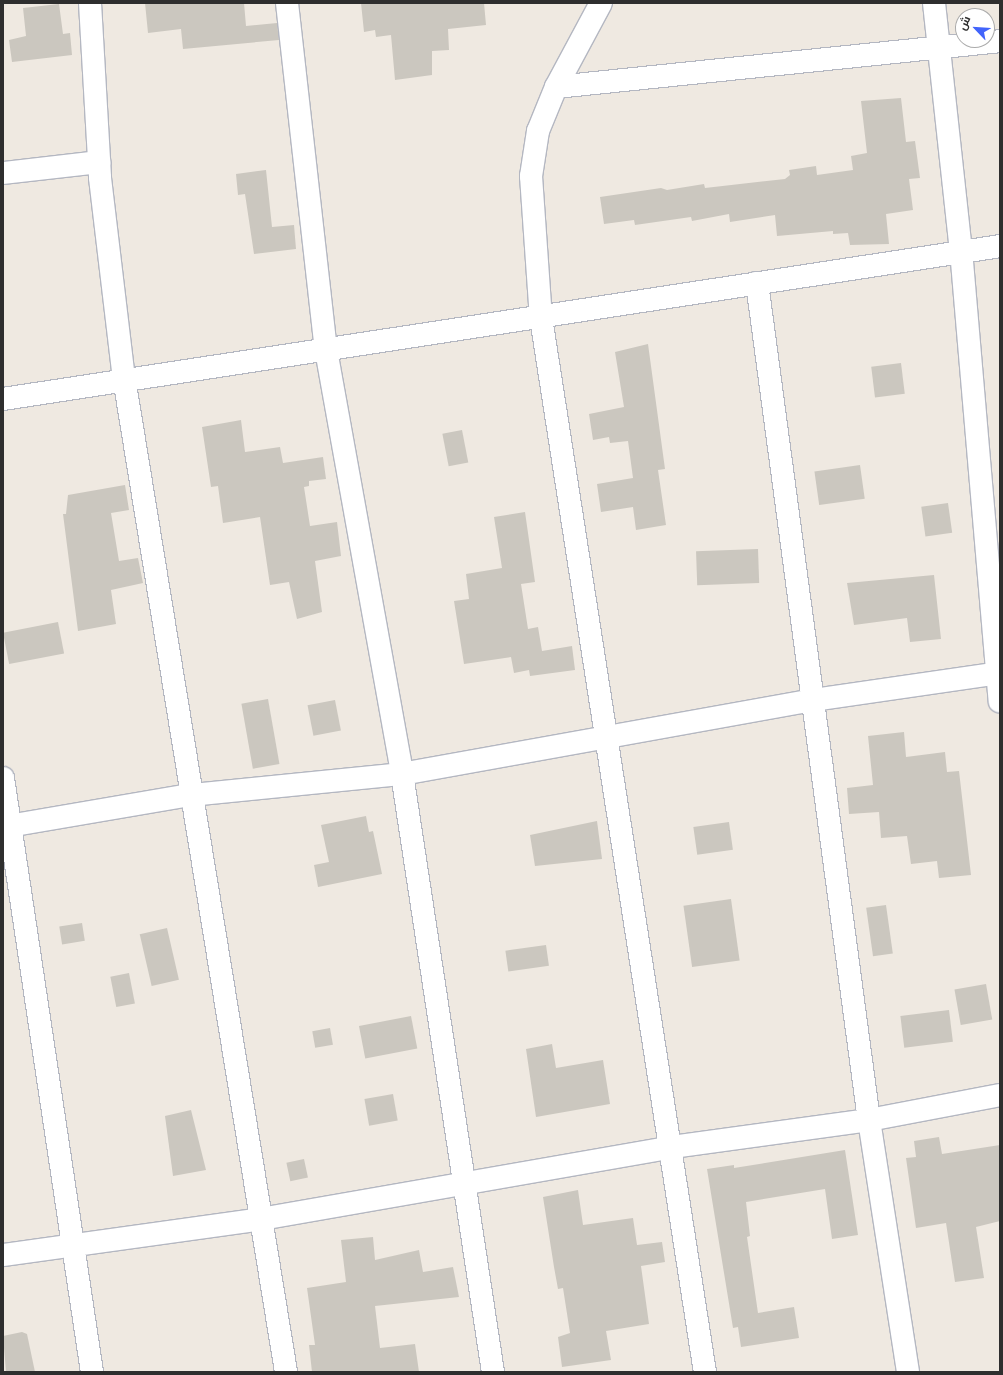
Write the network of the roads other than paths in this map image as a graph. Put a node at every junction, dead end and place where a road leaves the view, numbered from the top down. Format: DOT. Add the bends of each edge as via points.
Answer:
graph roads {
  1 [pos="90,3"];
  2 [pos="286,3"];
  3 [pos="601,3"];
  4 [pos="934,3"];
  5 [pos="1000,41"];
  6 [pos="939,50"];
  7 [pos="556,87"];
  8 [pos="99,162"];
  9 [pos="3,173"];
  10 [pos="1000,246"];
  11 [pos="961,250"];
  12 [pos="757,283"];
  13 [pos="541,318"];
  14 [pos="326,350"];
  15 [pos="124,378"];
  16 [pos="3,399"];
  17 [pos="998,674"];
  18 [pos="813,700"];
  19 [pos="1000,701"];
  20 [pos="604,740"];
  21 [pos="402,774"];
  22 [pos="3,778"];
  23 [pos="191,795"];
  24 [pos="7,826"];
  25 [pos="1000,1095"];
  26 [pos="869,1120"];
  27 [pos="672,1147"];
  28 [pos="462,1183"];
  29 [pos="261,1219"];
  30 [pos="73,1244"];
  31 [pos="3,1255"];
  32 [pos="92,1372"];
  33 [pos="286,1372"];
  34 [pos="493,1372"];
  35 [pos="705,1372"];
  36 [pos="908,1372"];
  1 -- 8 [label="street"];
  2 -- 14 [label="street"];
  3 -- 7 [label="street"];
  4 -- 6 [label="street"];
  5 -- 6 [label="street"];
  6 -- 7 [label="street"];
  6 -- 11 [label="street"];
  7 -- 13 [label="street" via="538,130 531,176"];
  8 -- 9 [label="street"];
  8 -- 15 [label="street"];
  10 -- 11 [label="street"];
  11 -- 12 [label="street"];
  11 -- 17 [label="street"];
  12 -- 13 [label="street"];
  12 -- 18 [label="street"];
  13 -- 14 [label="street"];
  13 -- 20 [label="street"];
  14 -- 15 [label="street"];
  14 -- 21 [label="street"];
  15 -- 16 [label="street"];
  15 -- 23 [label="street"];
  17 -- 18 [label="street"];
  17 -- 19 [label="street"];
  18 -- 20 [label="street"];
  18 -- 26 [label="street"];
  20 -- 21 [label="street"];
  20 -- 27 [label="street"];
  21 -- 23 [label="street"];
  21 -- 28 [label="street"];
  22 -- 24 [label="street"];
  23 -- 24 [label="street"];
  23 -- 29 [label="street"];
  24 -- 30 [label="street"];
  25 -- 26 [label="street"];
  26 -- 27 [label="street"];
  26 -- 36 [label="street"];
  27 -- 28 [label="street"];
  27 -- 35 [label="street"];
  28 -- 29 [label="street"];
  28 -- 34 [label="street"];
  29 -- 30 [label="street"];
  29 -- 33 [label="street"];
  30 -- 31 [label="street"];
  30 -- 32 [label="street"];
}
